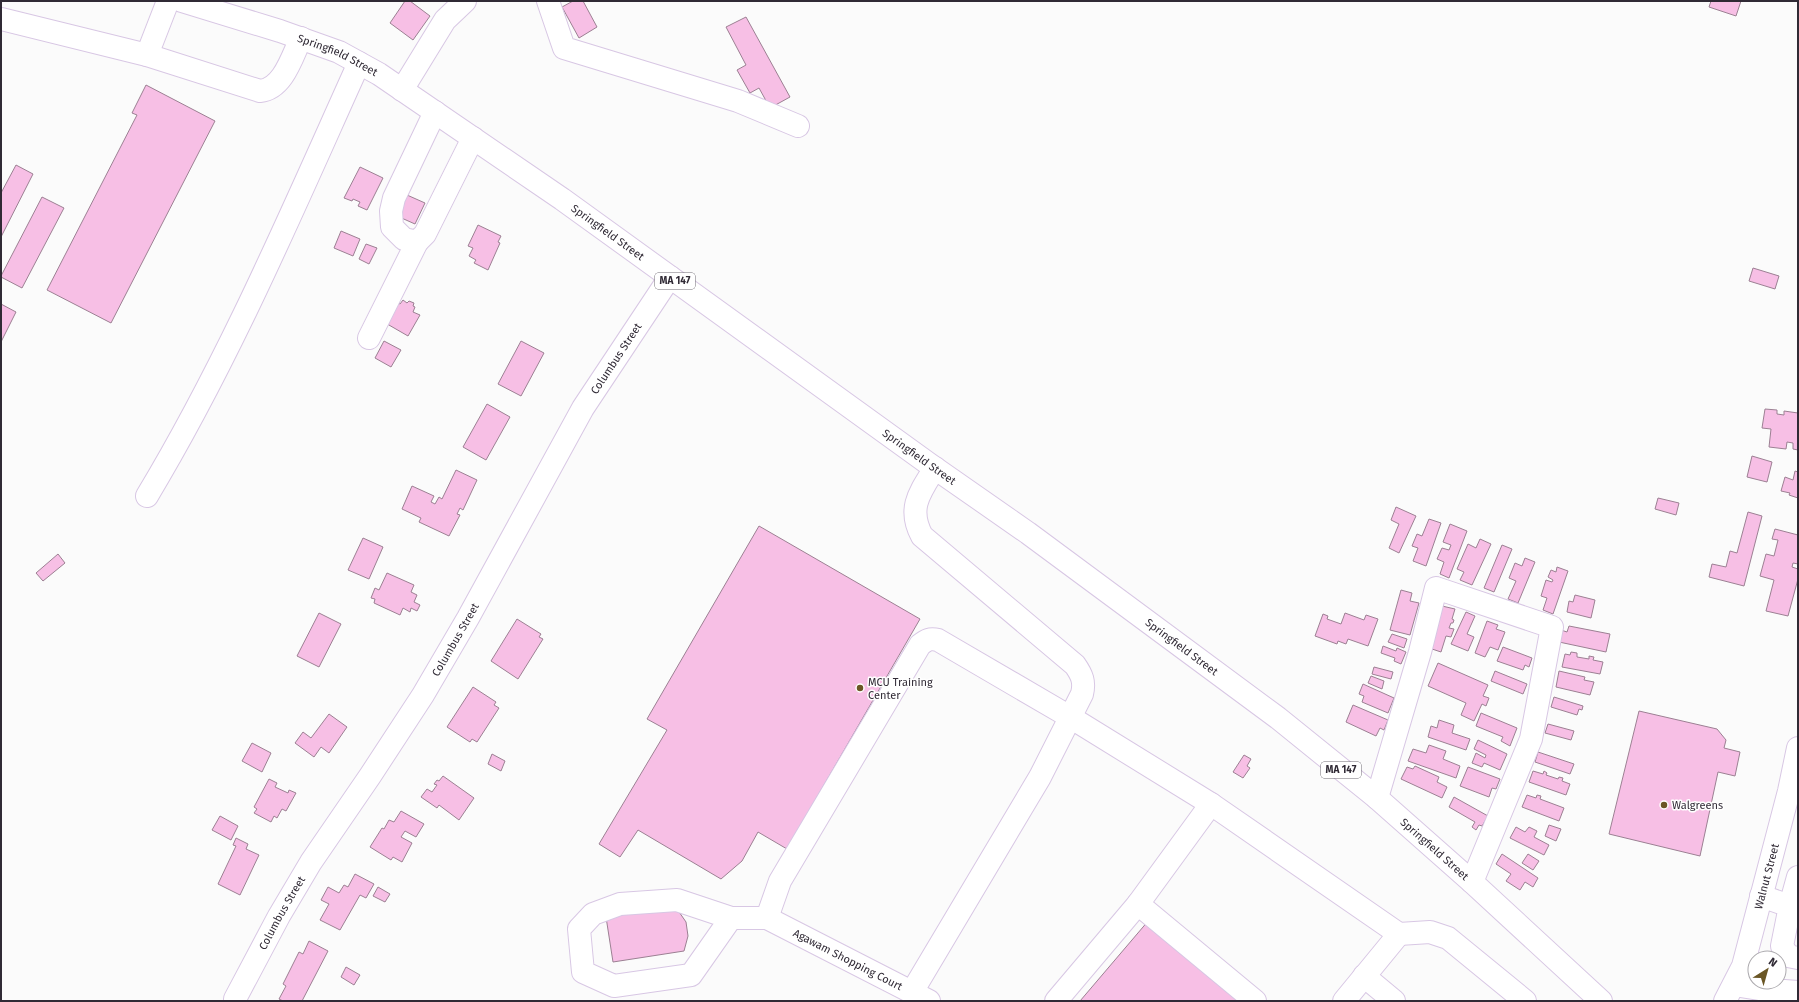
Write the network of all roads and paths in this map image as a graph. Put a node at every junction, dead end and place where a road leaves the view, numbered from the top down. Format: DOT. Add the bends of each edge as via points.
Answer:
graph roads {
  1 [pos="168,1"];
  2 [pos="182,1"];
  3 [pos="465,1"];
  4 [pos="548,1"];
  5 [pos="1,18"];
  6 [pos="301,38"];
  7 [pos="148,55"];
  8 [pos="359,63"];
  9 [pos="402,90"];
  10 [pos="435,112"];
  11 [pos="798,126"];
  12 [pos="473,138"];
  13 [pos="417,242"];
  14 [pos="670,276"];
  15 [pos="369,338"];
  16 [pos="935,468"];
  17 [pos="147,496"];
  18 [pos="1070,717"];
  19 [pos="1798,748"];
  20 [pos="1794,786"];
  21 [pos="1377,798"];
  22 [pos="1211,804"];
  23 [pos="1798,877"];
  24 [pos="1472,882"];
  25 [pos="1761,896"];
  26 [pos="1138,904"];
  27 [pos="1790,906"];
  28 [pos="731,918"];
  29 [pos="766,918"];
  30 [pos="1399,934"];
  31 [pos="1798,958"];
  32 [pos="1364,976"];
  33 [pos="1798,992"];
  34 [pos="1732,996"];
  35 [pos="920,997"];
  36 [pos="235,999"];
  37 [pos="1056,1001"];
  38 [pos="1255,1001"];
  39 [pos="1344,1001"];
  40 [pos="1394,1001"];
  41 [pos="1525,1001"];
  42 [pos="1601,1001"];
  1 -- 7 [label="main road"];
  2 -- 6 [label="main road, Springfield Street / MA 147"];
  3 -- 9 [label="main road" via="445,20"];
  4 -- 11 [label="main road" via="564,48 738,101"];
  5 -- 7 [label="main road"];
  6 -- 7 [label="main road" via="282,77 267,91 250,88"];
  6 -- 8 [label="main road, Springfield Street / MA 147" via="339,52"];
  8 -- 9 [label="main road, Springfield Street / MA 147"];
  8 -- 17 [label="main road" via="256,290 180,441"];
  9 -- 10 [label="main road, Springfield Street / MA 147"];
  10 -- 12 [label="main road, Springfield Street / MA 147"];
  10 -- 13 [label="main road" via="390,211 392,226 404,238"];
  12 -- 13 [label="main road" via="425,234"];
  12 -- 14 [label="main road, Springfield Street / MA 147"];
  13 -- 15 [label="main road"];
  14 -- 16 [label="main road, Springfield Street / MA 147"];
  14 -- 36 [label="main road, Columbus Street" via="583,408 424,695 310,862"];
  16 -- 18 [label="main road" via="918,496 916,525 922,536 1075,665 1084,685"];
  16 -- 21 [label="main road, Springfield Street / MA 147" via="1028,532 1217,672"];
  18 -- 22 [label="main road"];
  18 -- 29 [label="main road" via="938,640 925,641 780,882"];
  18 -- 35 [label="main road"];
  19 -- 20 [label="main road, Walnut Street"];
  20 -- 25 [label="main road, Walnut Street"];
  21 -- 24 [label="main road, Springfield Street / MA 147"];
  21 -- 24 [label="main road" via="1436,588 1552,627 1531,739"];
  22 -- 26 [label="main road"];
  22 -- 30 [label="main road"];
  23 -- 27 [label="main road"];
  24 -- 42 [label="main road, Springfield Street / MA 147"];
  25 -- 27 [label="main road"];
  25 -- 34 [label="main road, Walnut Street" via="1743,966"];
  26 -- 37 [label="main road"];
  26 -- 38 [label="main road"];
  27 -- 31 [label="main road" via="1782,946 1788,956"];
  28 -- 28 [label="main road" via="677,900 613,906 593,914 579,929 583,972 614,986 691,975"];
  28 -- 29 [label="main road"];
  29 -- 35 [label="main road, Agawam Shopping Court"];
  30 -- 32 [label="main road"];
  30 -- 41 [label="main road" via="1430,932 1448,938"];
  32 -- 39 [label="main road"];
  32 -- 40 [label="main road"];
  33 -- 34 [label="main road" via="1759,989"];
}
